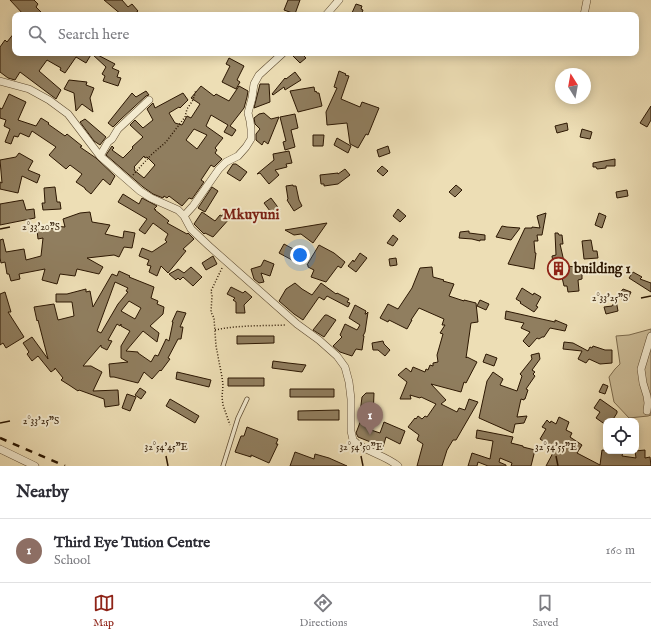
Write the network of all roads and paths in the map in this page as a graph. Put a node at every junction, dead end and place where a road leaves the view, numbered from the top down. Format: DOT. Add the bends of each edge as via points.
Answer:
graph roads {
  1 [pos="339,0"];
  2 [pos="587,0"];
  3 [pos="329,12"];
  4 [pos="585,12"];
  5 [pos="280,56"];
  6 [pos="0,81"];
  7 [pos="196,90"];
  8 [pos="149,100"];
  9 [pos="100,156"];
  10 [pos="128,181"];
  11 [pos="184,216"];
  12 [pos="229,264"];
  13 [pos="298,324"];
  14 [pos="215,330"];
  15 [pos="651,336"];
  16 [pos="247,399"];
  17 [pos="647,411"];
  18 [pos="233,434"];
  19 [pos="0,449"];
  20 [pos="35,466"];
  21 [pos="223,466"];
  22 [pos="398,466"];
  1 -- 3 [label="street"];
  2 -- 4 [label="street"];
  5 -- 11 [label="street" via="254,84 248,113 251,139 238,156 219,169"];
  6 -- 9 [label="street" via="29,89 68,114"];
  7 -- 10 [label="path" via="183,120 166,142"];
  8 -- 9 [label="street" via="118,129"];
  9 -- 10 [label="street"];
  10 -- 11 [label="street" via="150,198 178,210"];
  11 -- 12 [label="street" via="192,229"];
  12 -- 13 [label="street"];
  12 -- 14 [label="path" via="223,268 211,291 211,312"];
  13 -- 14 [label="path"];
  13 -- 22 [label="street" via="337,356 345,368 352,399 353,440"];
  14 -- 18 [label="path" via="223,385 223,405"];
  15 -- 17 [label="street" via="641,369 647,396"];
  16 -- 18 [label="lane"];
  18 -- 21 [label="lane"];
  19 -- 20 [label="street"];
}
